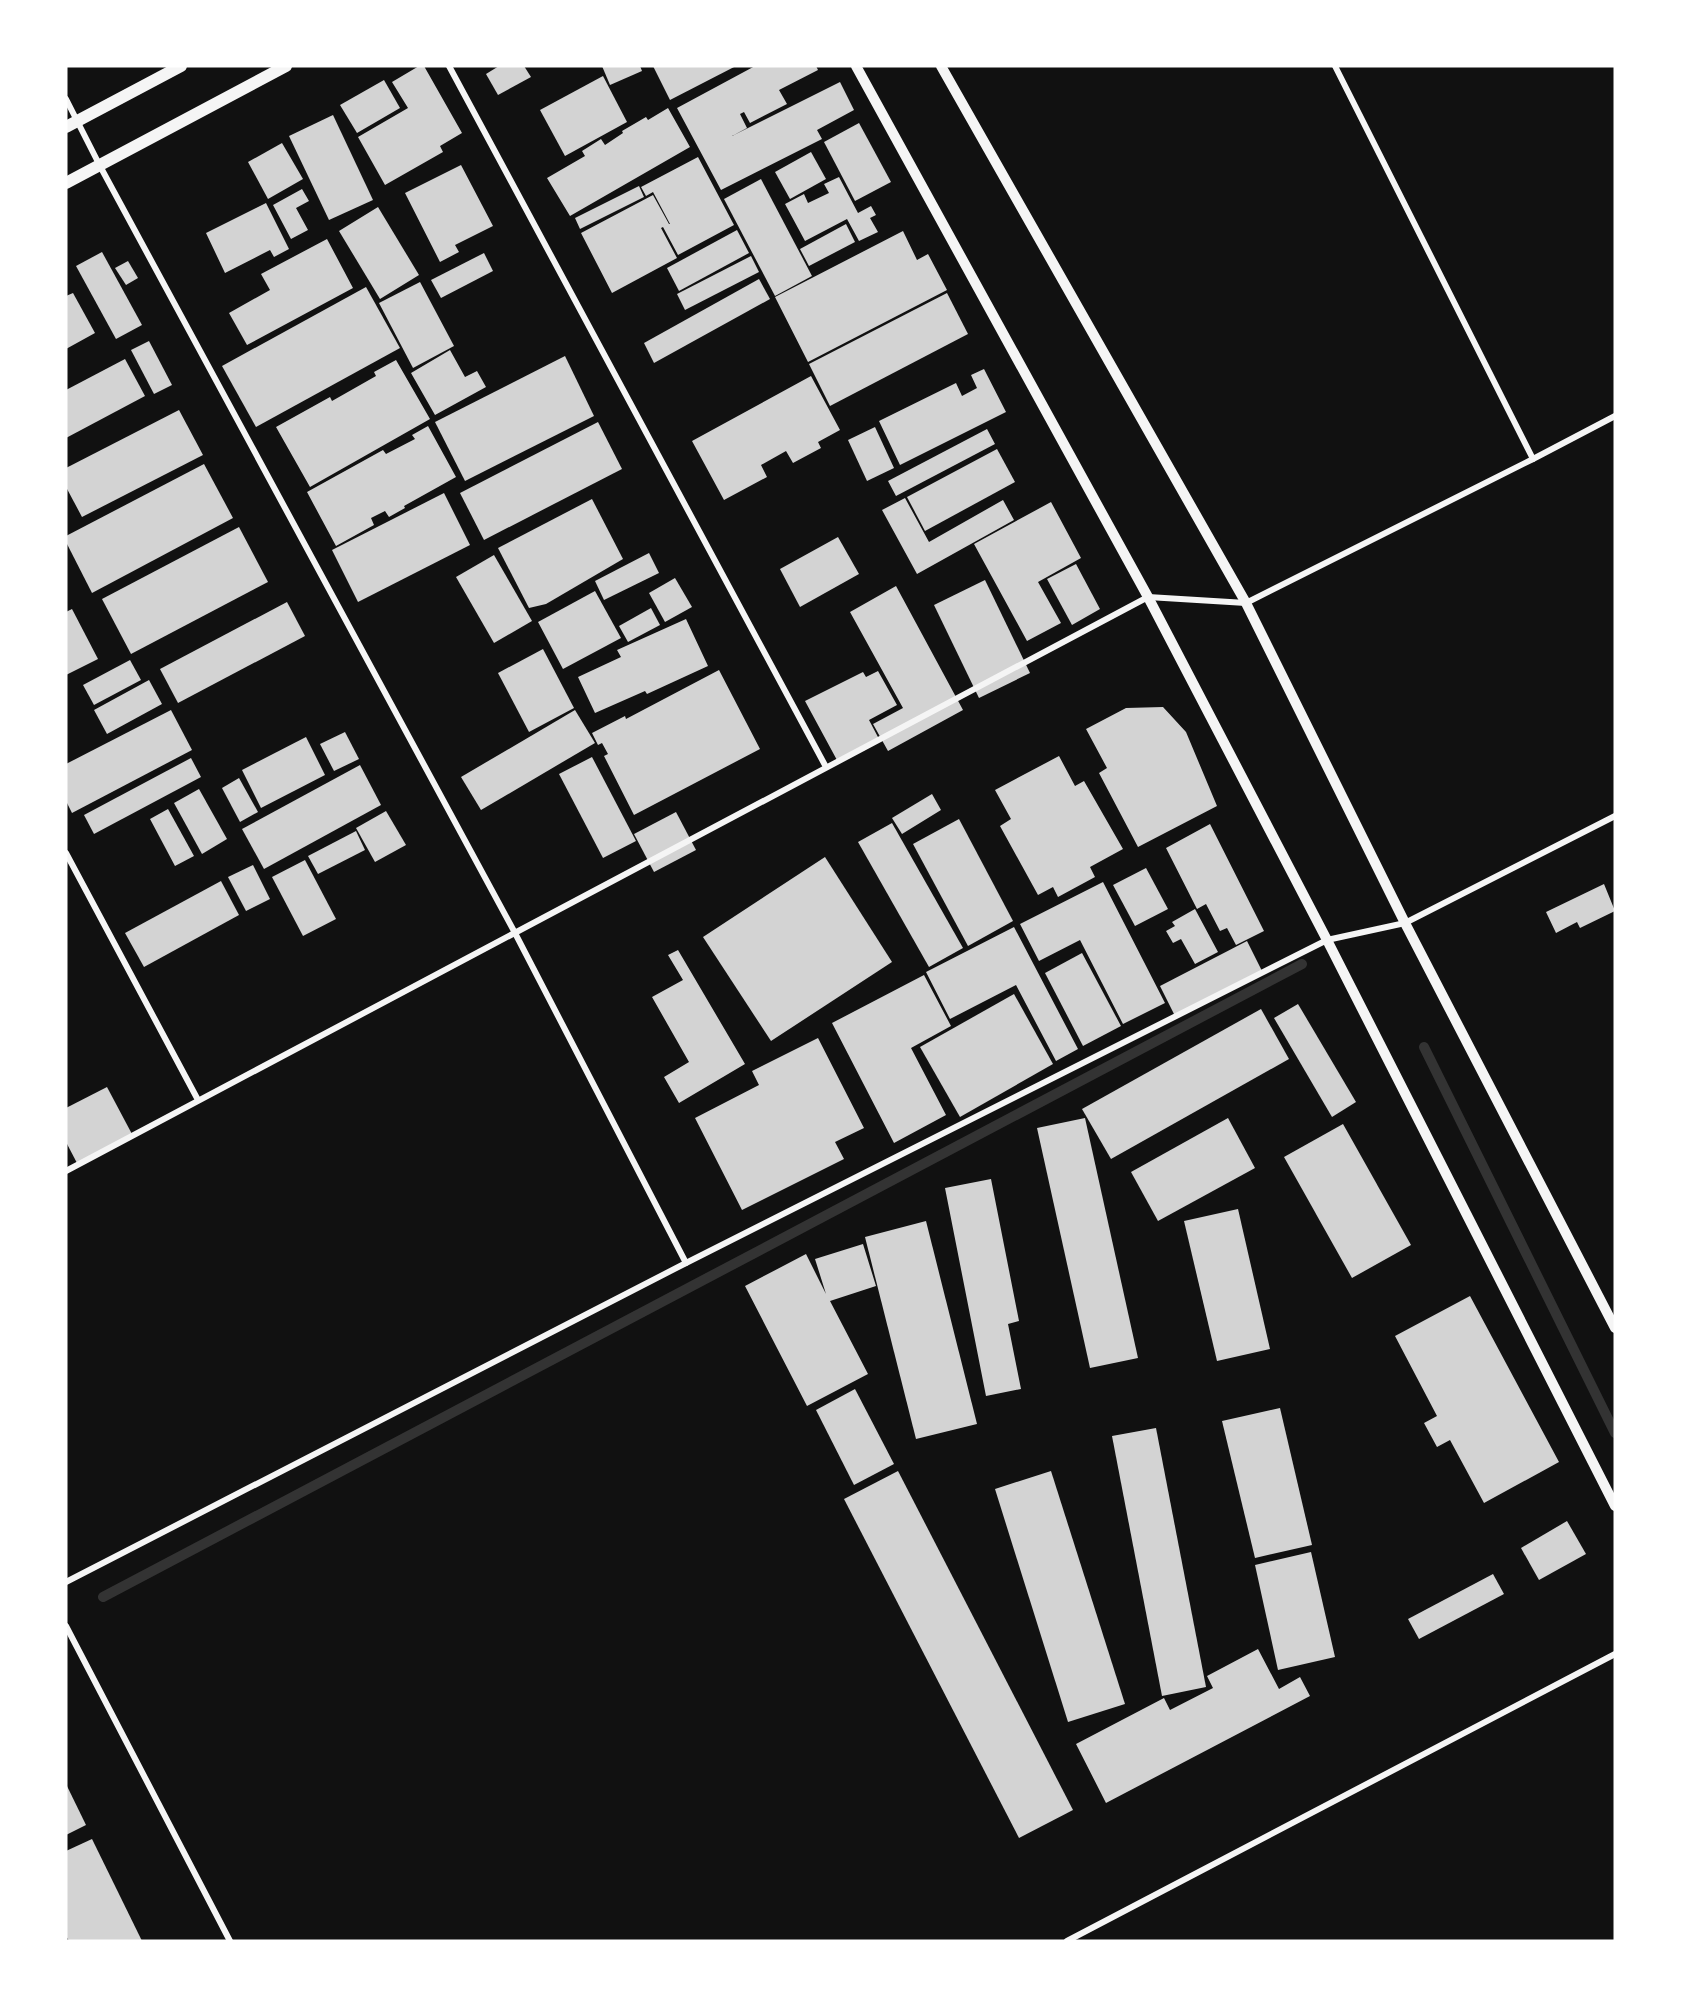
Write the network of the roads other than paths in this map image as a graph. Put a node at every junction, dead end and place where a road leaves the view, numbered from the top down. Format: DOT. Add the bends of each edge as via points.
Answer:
graph roads {
  1 [pos="181,66"];
  2 [pos="286,66"];
  3 [pos="449,66"];
  4 [pos="856,66"];
  5 [pos="941,66"];
  6 [pos="1335,66"];
  7 [pos="66,99"];
  8 [pos="72,124"];
  9 [pos="100,166"];
  10 [pos="66,183"];
  11 [pos="1615,416"];
  12 [pos="1533,459"];
  13 [pos="1148,597"];
  14 [pos="1246,603"];
  15 [pos="826,767"];
  16 [pos="1615,816"];
  17 [pos="66,853"];
  18 [pos="1406,923"];
  19 [pos="515,933"];
  20 [pos="1327,940"];
  21 [pos="198,1100"];
  22 [pos="66,1171"];
  23 [pos="686,1263"];
  24 [pos="1615,1328"];
  25 [pos="1615,1506"];
  26 [pos="66,1582"];
  27 [pos="66,1626"];
  28 [pos="1615,1654"];
  29 [pos="231,1941"];
  30 [pos="1067,1941"];
  1 -- 8 [label="main road"];
  2 -- 9 [label="main road"];
  3 -- 15 [label="street"];
  4 -- 13 [label="street"];
  5 -- 14 [label="street"];
  6 -- 12 [label="street"];
  7 -- 8 [label="street"];
  8 -- 9 [label="street"];
  9 -- 10 [label="main road"];
  9 -- 19 [label="street"];
  11 -- 12 [label="street"];
  12 -- 14 [label="street"];
  13 -- 14 [label="street"];
  13 -- 15 [label="street"];
  13 -- 20 [label="street"];
  14 -- 18 [label="street"];
  15 -- 19 [label="street"];
  16 -- 18 [label="street"];
  17 -- 21 [label="street"];
  18 -- 20 [label="street"];
  18 -- 24 [label="street"];
  19 -- 21 [label="street"];
  19 -- 23 [label="street"];
  20 -- 23 [label="street"];
  20 -- 25 [label="street"];
  21 -- 22 [label="street"];
  23 -- 26 [label="street"];
  27 -- 29 [label="street"];
  28 -- 30 [label="street"];
}
